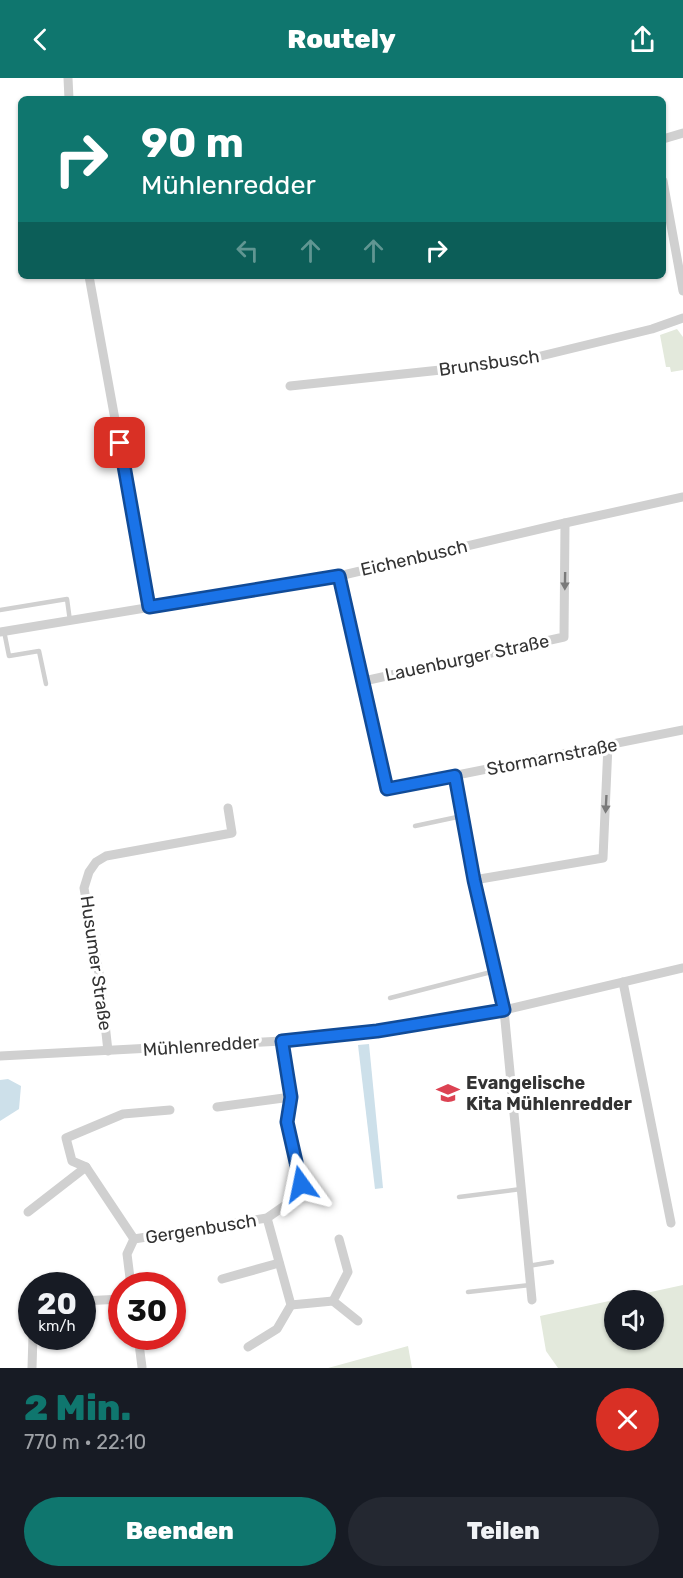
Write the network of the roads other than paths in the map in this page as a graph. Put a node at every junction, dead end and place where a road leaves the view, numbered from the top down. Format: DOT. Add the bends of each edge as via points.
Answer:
graph roads {
  1 [pos="68,78"];
  2 [pos="69,96"];
  3 [pos="683,133"];
  4 [pos="666,138"];
  5 [pos="666,198"];
  6 [pos="90,279"];
  7 [pos="683,291"];
  8 [pos="683,318"];
  9 [pos="290,386"];
  10 [pos="683,497"];
  11 [pos="566,523"];
  12 [pos="339,576"];
  13 [pos="149,607"];
  14 [pos="0,610"];
  15 [pos="70,621"];
  16 [pos="2,631"];
  17 [pos="364,681"];
  18 [pos="46,684"];
  19 [pos="683,730"];
  20 [pos="608,745"];
  21 [pos="455,776"];
  22 [pos="228,808"];
  23 [pos="462,816"];
  24 [pos="415,826"];
  25 [pos="474,880"];
  26 [pos="683,968"];
  27 [pos="495,970"];
  28 [pos="623,982"];
  29 [pos="390,998"];
  30 [pos="504,1010"];
  31 [pos="282,1041"];
  32 [pos="108,1051"];
  33 [pos="0,1056"];
  34 [pos="291,1097"];
  35 [pos="217,1107"];
  36 [pos="170,1110"];
  37 [pos="86,1167"];
  38 [pos="521,1189"];
  39 [pos="459,1197"];
  40 [pos="28,1212"];
  41 [pos="267,1218"];
  42 [pos="671,1223"];
  43 [pos="134,1239"];
  44 [pos="339,1239"];
  45 [pos="552,1262"];
  46 [pos="279,1263"];
  47 [pos="528,1266"];
  48 [pos="129,1272"];
  49 [pos="222,1279"];
  50 [pos="530,1285"];
  51 [pos="468,1292"];
  52 [pos="532,1300"];
  53 [pos="333,1301"];
  54 [pos="291,1305"];
  55 [pos="358,1321"];
  56 [pos="248,1347"];
  57 [pos="33,1350"];
  58 [pos="140,1350"];
  59 [pos="142,1367"];
  60 [pos="32,1368"];
  1 -- 2 [label="street"];
  3 -- 4 [label="street"];
  5 -- 7 [label="street"];
  6 -- 13 [label="street"];
  8 -- 9 [label="street, Brunsbusch" via="516,362"];
  10 -- 11 [label="street, Eichenbusch"];
  11 -- 12 [label="street, Eichenbusch"];
  11 -- 17 [label="street, Lauenburger Straße, one-way" via="564,637"];
  12 -- 13 [label="street, Eichenbusch"];
  12 -- 17 [label="street, Stormarnstraße"];
  13 -- 15 [label="street, Eichenbusch"];
  14 -- 15 [label="lane" via="68,599"];
  15 -- 16 [label="street, Eichenbusch"];
  16 -- 18 [label="lane" via="9,657 39,651"];
  17 -- 21 [label="street, Stormarnstraße" via="387,789"];
  19 -- 20 [label="street, Stormarnstraße"];
  20 -- 21 [label="street, Stormarnstraße"];
  20 -- 25 [label="street, one-way" via="603,858"];
  21 -- 23 [label="street"];
  22 -- 32 [label="street, Husumer Straße" via="232,833 106,856 89,872 84,888"];
  23 -- 24 [label="lane"];
  23 -- 25 [label="street"];
  25 -- 27 [label="street"];
  26 -- 28 [label="street, Mühlenredder"];
  27 -- 29 [label="lane"];
  27 -- 30 [label="street"];
  28 -- 30 [label="street, Mühlenredder"];
  28 -- 42 [label="street"];
  30 -- 31 [label="street, Mühlenredder" via="377,1031"];
  30 -- 38 [label="street"];
  31 -- 32 [label="street, Mühlenredder"];
  31 -- 34 [label="street, Gergenbusch"];
  32 -- 33 [label="street, Mühlenredder"];
  34 -- 35 [label="street"];
  34 -- 41 [label="street, Gergenbusch" via="287,1122 301,1184 290,1202"];
  36 -- 37 [label="street, Gergenbusch" via="123,1114 66,1138 72,1161"];
  37 -- 40 [label="street"];
  37 -- 43 [label="street, Gergenbusch"];
  38 -- 39 [label="lane"];
  38 -- 47 [label="street"];
  41 -- 43 [label="street, Gergenbusch"];
  41 -- 46 [label="street, Gergenbusch"];
  43 -- 48 [label="street, Gergenbusch" via="127,1254"];
  44 -- 53 [label="street" via="348,1272"];
  45 -- 47 [label="lane"];
  46 -- 49 [label="street"];
  46 -- 54 [label="street, Gergenbusch"];
  47 -- 50 [label="street"];
  50 -- 51 [label="lane"];
  50 -- 52 [label="street"];
  53 -- 54 [label="street"];
  53 -- 55 [label="street"];
  54 -- 56 [label="street" via="277,1329"];
  57 -- 60 [label="street"];
  58 -- 59 [label="street"];
}
